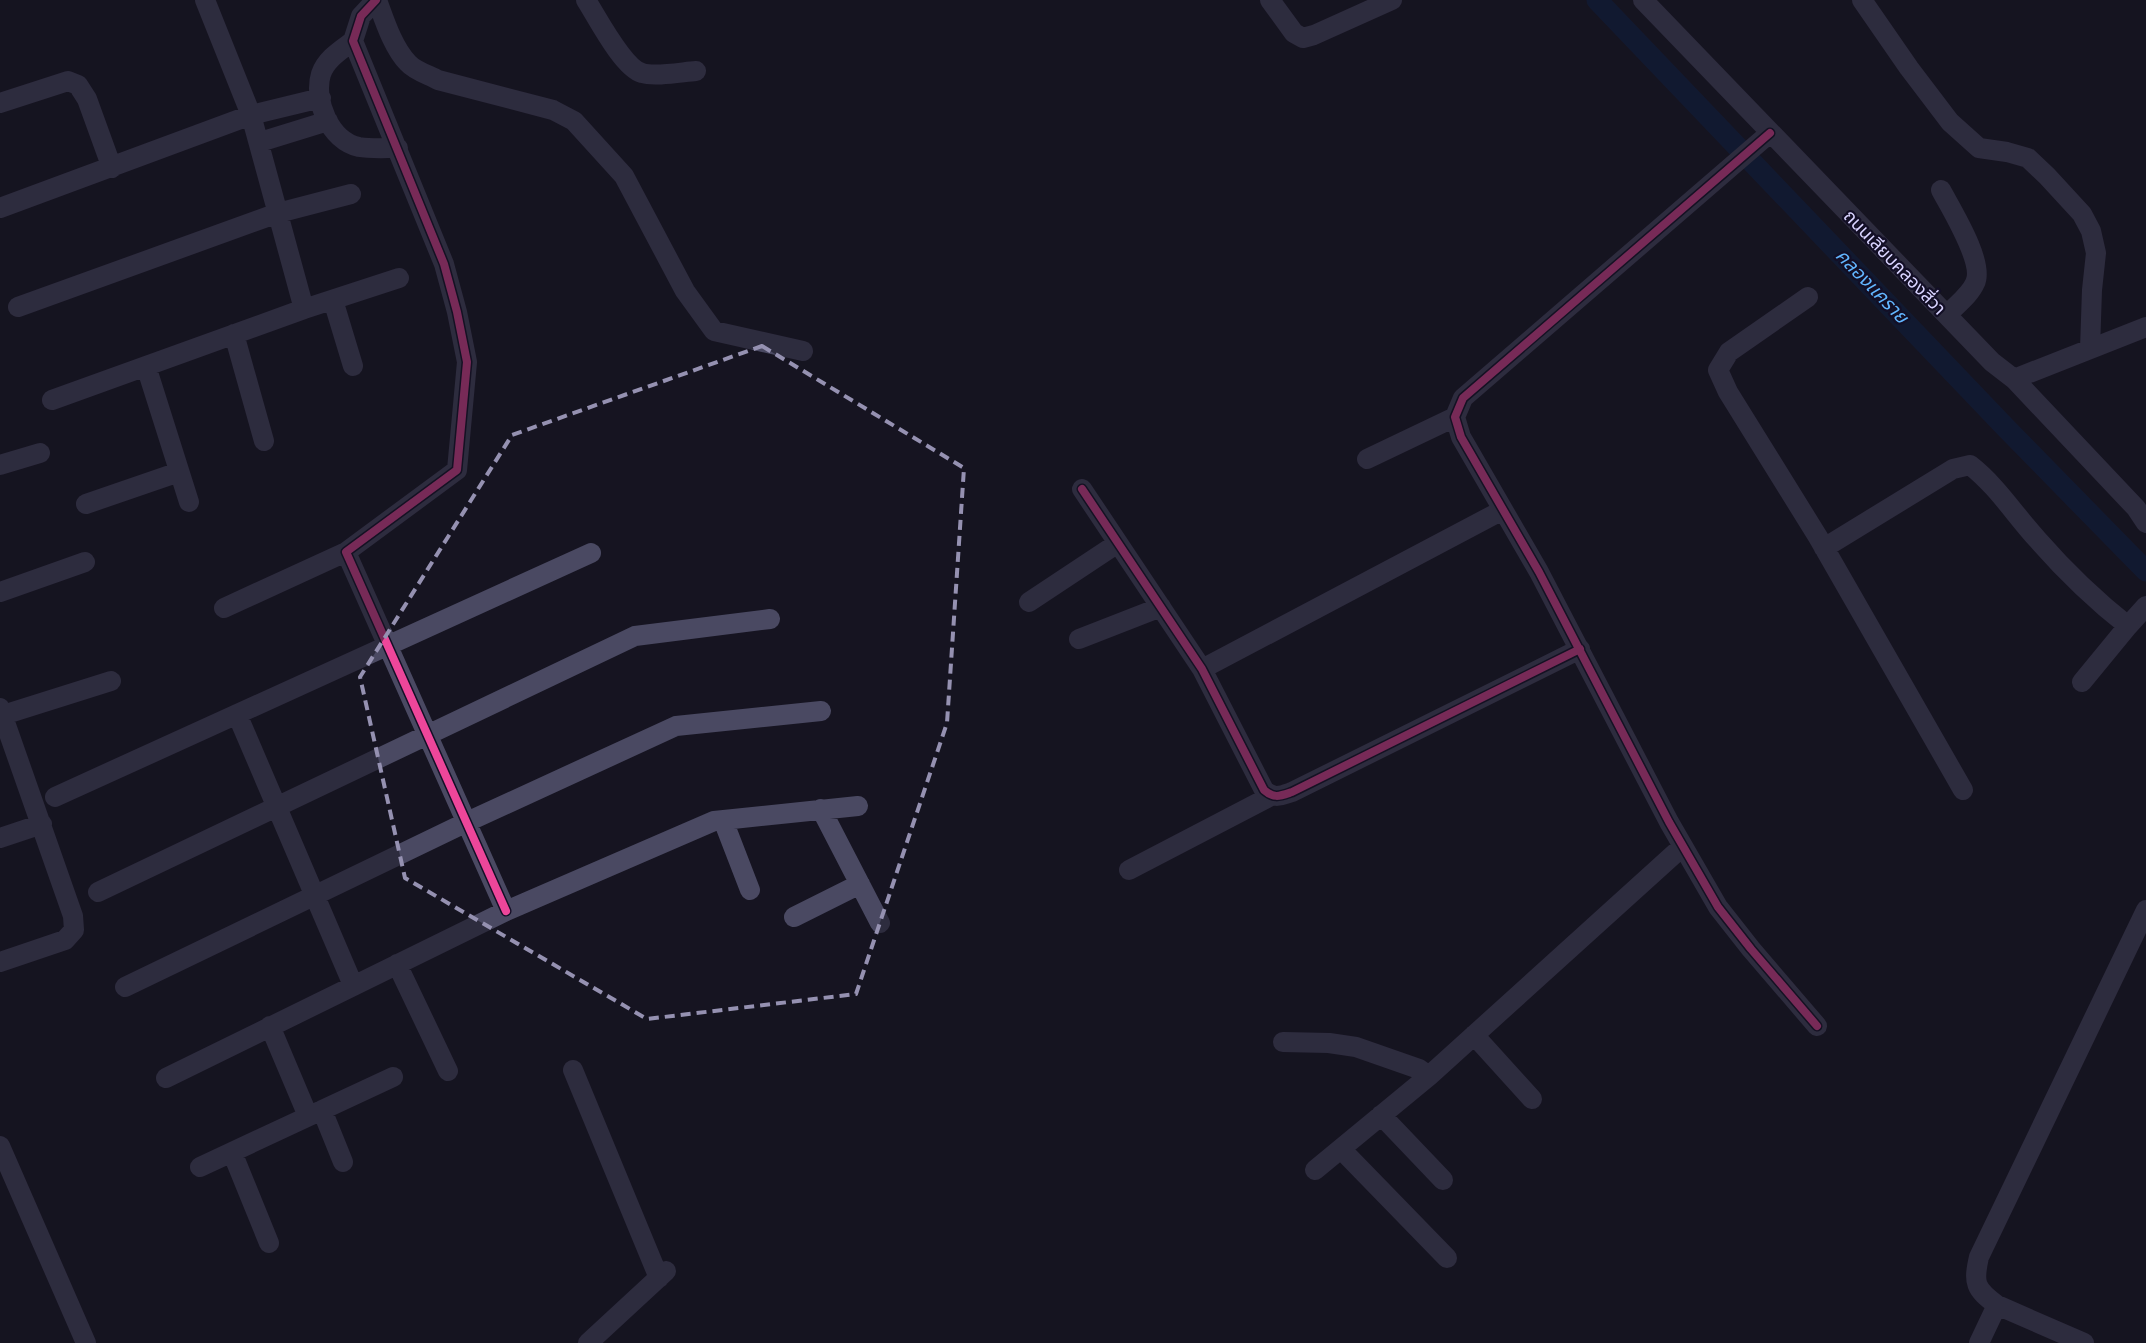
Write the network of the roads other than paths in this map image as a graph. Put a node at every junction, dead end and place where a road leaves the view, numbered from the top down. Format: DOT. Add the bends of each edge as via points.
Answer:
graph roads {
  1 [pos="205,0"];
  2 [pos="376,0"];
  3 [pos="586,0"];
  4 [pos="1270,0"];
  5 [pos="1392,0"];
  6 [pos="1643,0"];
  7 [pos="1862,0"];
  8 [pos="353,41"];
  9 [pos="696,71"];
  10 [pos="321,98"];
  11 [pos="0,103"];
  12 [pos="251,115"];
  13 [pos="328,121"];
  14 [pos="1770,133"];
  15 [pos="260,142"];
  16 [pos="398,148"];
  17 [pos="112,168"];
  18 [pos="1941,190"];
  19 [pos="351,194"];
  20 [pos="0,208"];
  21 [pos="278,213"];
  22 [pos="399,278"];
  23 [pos="1808,297"];
  24 [pos="332,300"];
  25 [pos="18,307"];
  26 [pos="304,309"];
  27 [pos="1947,315"];
  28 [pos="2146,327"];
  29 [pos="234,334"];
  30 [pos="2090,349"];
  31 [pos="802,351"];
  32 [pos="146,366"];
  33 [pos="353,366"];
  34 [pos="2014,379"];
  35 [pos="52,400"];
  36 [pos="1455,417"];
  37 [pos="264,441"];
  38 [pos="40,453"];
  39 [pos="1367,459"];
  40 [pos="0,465"];
  41 [pos="179,472"];
  42 [pos="1082,489"];
  43 [pos="189,502"];
  44 [pos="86,504"];
  45 [pos="1501,511"];
  46 [pos="2143,512"];
  47 [pos="1118,543"];
  48 [pos="1824,548"];
  49 [pos="346,552"];
  50 [pos="591,553"];
  51 [pos="85,562"];
  52 [pos="0,592"];
  53 [pos="1029,602"];
  54 [pos="1161,607"];
  55 [pos="224,608"];
  56 [pos="2138,615"];
  57 [pos="770,618"];
  58 [pos="1079,639"];
  59 [pos="387,645"];
  60 [pos="1580,649"];
  61 [pos="1202,669"];
  62 [pos="111,681"];
  63 [pos="2082,682"];
  64 [pos="821,711"];
  65 [pos="1,713"];
  66 [pos="237,714"];
  67 [pos="428,735"];
  68 [pos="1963,790"];
  69 [pos="1270,796"];
  70 [pos="55,797"];
  71 [pos="858,806"];
  72 [pos="277,807"];
  73 [pos="821,809"];
  74 [pos="723,820"];
  75 [pos="466,822"];
  76 [pos="42,824"];
  77 [pos="0,838"];
  78 [pos="1682,846"];
  79 [pos="1129,870"];
  80 [pos="860,884"];
  81 [pos="750,890"];
  82 [pos="98,892"];
  83 [pos="314,896"];
  84 [pos="2146,910"];
  85 [pos="506,911"];
  86 [pos="794,917"];
  87 [pos="880,922"];
  88 [pos="0,962"];
  89 [pos="397,964"];
  90 [pos="353,985"];
  91 [pos="125,988"];
  92 [pos="270,1026"];
  93 [pos="1817,1026"];
  94 [pos="1474,1035"];
  95 [pos="1283,1042"];
  96 [pos="573,1070"];
  97 [pos="448,1071"];
  98 [pos="1429,1076"];
  99 [pos="394,1077"];
  100 [pos="166,1078"];
  101 [pos="1532,1098"];
  102 [pos="315,1113"];
  103 [pos="1381,1115"];
  104 [pos="0,1146"];
  105 [pos="1341,1149"];
  106 [pos="232,1152"];
  107 [pos="343,1162"];
  108 [pos="200,1167"];
  109 [pos="1315,1170"];
  110 [pos="1443,1180"];
  111 [pos="269,1243"];
  112 [pos="1447,1258"];
  113 [pos="1997,1305"];
  114 [pos="86,1343"];
  115 [pos="588,1343"];
  116 [pos="1979,1343"];
  117 [pos="2084,1343"];
  1 -- 12 [label="street"];
  2 -- 8 [label="street" via="361,16"];
  2 -- 31 [label="street" via="388,32 408,63 423,73 438,80 553,110 574,121 624,176 686,291 714,331"];
  3 -- 9 [label="street" via="634,68 642,73"];
  4 -- 5 [label="street" via="1294,33 1303,38"];
  6 -- 14 [label="street, ถนนเลียบคลองสี่วา"];
  7 -- 30 [label="street" via="1950,122 1979,148 2028,158 2082,214 2091,231 2096,254"];
  8 -- 10 [label="street" via="333,56 322,73"];
  8 -- 16 [label="street"];
  10 -- 12 [label="street"];
  10 -- 13 [label="street"];
  11 -- 17 [label="street" via="68,81 78,85 87,99"];
  12 -- 15 [label="street"];
  12 -- 17 [label="street"];
  13 -- 15 [label="street"];
  13 -- 16 [label="street" via="344,140 358,146"];
  14 -- 27 [label="street, ถนนเลียบคลองสี่วา"];
  14 -- 36 [label="street" via="1463,398"];
  15 -- 21 [label="street"];
  16 -- 49 [label="street" via="444,264 467,362 457,470"];
  17 -- 20 [label="street"];
  18 -- 27 [label="street" via="1977,269 1975,283"];
  19 -- 21 [label="street"];
  21 -- 25 [label="street"];
  21 -- 26 [label="street"];
  22 -- 24 [label="street"];
  23 -- 48 [label="street" via="1729,352 1718,370 1728,392"];
  24 -- 26 [label="street"];
  24 -- 33 [label="street"];
  26 -- 29 [label="street"];
  27 -- 34 [label="street, ถนนเลียบคลองสี่วา" via="1992,362"];
  28 -- 30 [label="street"];
  29 -- 32 [label="street"];
  29 -- 37 [label="street"];
  30 -- 34 [label="street"];
  32 -- 35 [label="street"];
  32 -- 41 [label="street"];
  34 -- 46 [label="street, ถนนเลียบคลองสี่วา"];
  36 -- 39 [label="street"];
  36 -- 45 [label="street" via="1461,437"];
  38 -- 40 [label="street"];
  41 -- 43 [label="street"];
  41 -- 44 [label="street"];
  42 -- 47 [label="street"];
  45 -- 60 [label="street"];
  45 -- 61 [label="street"];
  47 -- 53 [label="street"];
  47 -- 54 [label="street"];
  48 -- 56 [label="street" via="1953,469 1970,466 1984,476 2036,539 2073,577"];
  48 -- 68 [label="street"];
  49 -- 55 [label="street"];
  49 -- 59 [label="street"];
  50 -- 59 [label="street"];
  51 -- 52 [label="street"];
  54 -- 58 [label="street"];
  54 -- 61 [label="street"];
  56 -- 63 [label="street"];
  57 -- 67 [label="street" via="635,636"];
  59 -- 66 [label="street"];
  59 -- 67 [label="street"];
  60 -- 69 [label="street" via="1292,792 1279,797"];
  60 -- 78 [label="street"];
  61 -- 69 [label="street"];
  62 -- 65 [label="street"];
  64 -- 75 [label="street" via="676,726"];
  65 -- 76 [label="street"];
  66 -- 70 [label="street"];
  66 -- 72 [label="street"];
  67 -- 72 [label="street"];
  67 -- 75 [label="street"];
  69 -- 79 [label="street"];
  71 -- 73 [label="street"];
  72 -- 82 [label="street"];
  72 -- 83 [label="street"];
  73 -- 74 [label="street"];
  73 -- 80 [label="street"];
  74 -- 81 [label="street"];
  74 -- 85 [label="street" via="714,821"];
  75 -- 83 [label="street"];
  75 -- 85 [label="street"];
  76 -- 77 [label="street"];
  76 -- 88 [label="street" via="73,916 74,930 65,940"];
  78 -- 93 [label="street" via="1718,907"];
  78 -- 94 [label="street"];
  80 -- 86 [label="street"];
  80 -- 87 [label="street"];
  83 -- 90 [label="street"];
  83 -- 91 [label="street"];
  84 -- 113 [label="street" via="1979,1257 1974,1276 1980,1293"];
  85 -- 89 [label="street"];
  89 -- 90 [label="street"];
  89 -- 97 [label="street"];
  90 -- 92 [label="street"];
  92 -- 100 [label="street"];
  92 -- 102 [label="street"];
  94 -- 98 [label="street"];
  94 -- 101 [label="street"];
  95 -- 98 [label="street" via="1329,1043 1356,1048 1419,1069"];
  96 -- 115 [label="street" via="662,1274"];
  98 -- 103 [label="street"];
  99 -- 102 [label="street"];
  102 -- 106 [label="street"];
  102 -- 107 [label="street"];
  103 -- 105 [label="street"];
  103 -- 110 [label="street"];
  104 -- 114 [label="street"];
  105 -- 109 [label="street"];
  105 -- 112 [label="street"];
  106 -- 108 [label="street"];
  106 -- 111 [label="street"];
  113 -- 116 [label="street"];
  113 -- 117 [label="street"];
}
